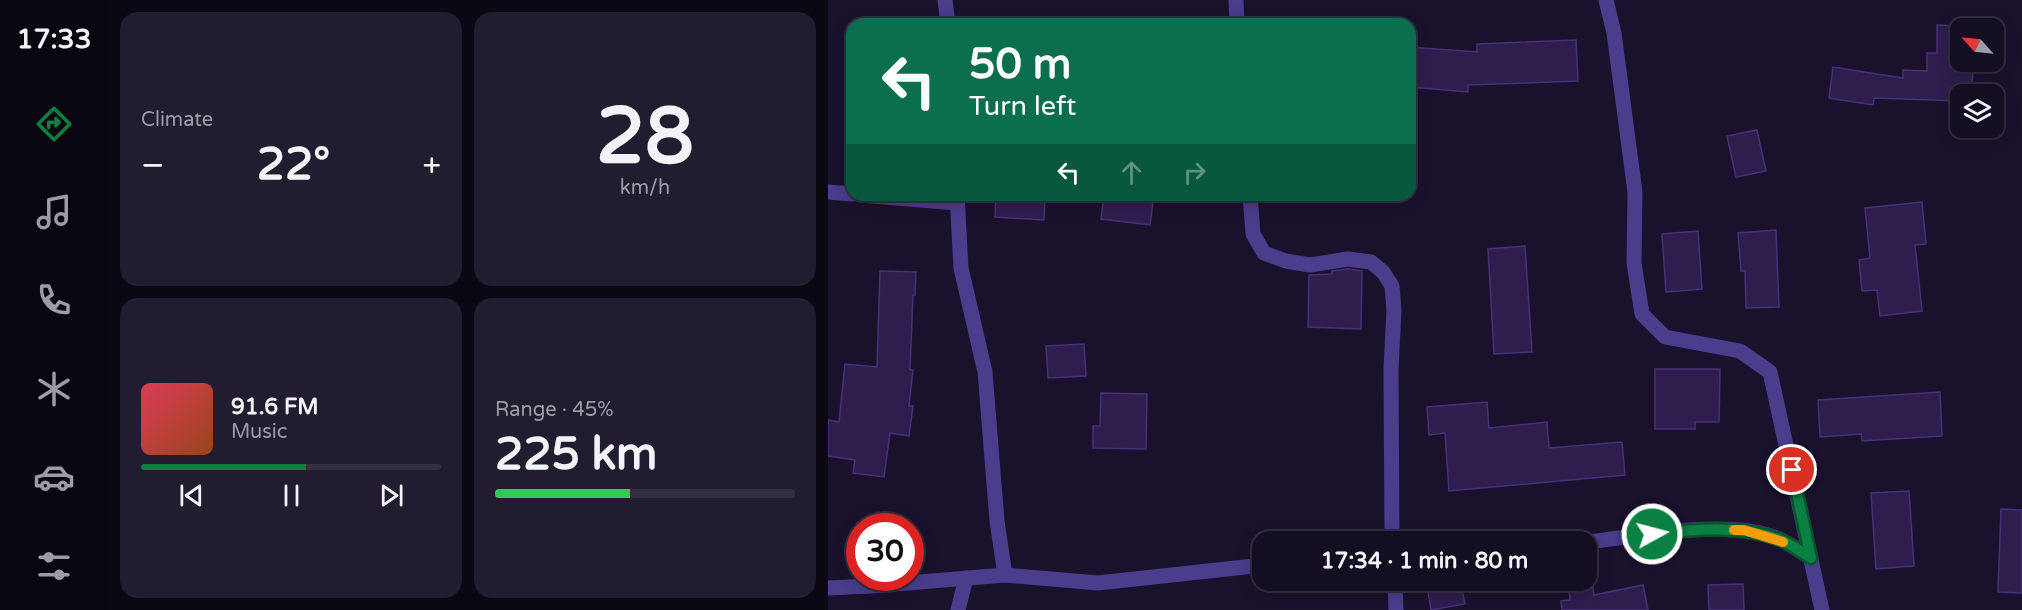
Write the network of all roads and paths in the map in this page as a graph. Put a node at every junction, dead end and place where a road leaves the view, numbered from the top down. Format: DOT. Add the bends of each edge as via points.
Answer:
graph roads {
  1 [pos="945,0"];
  2 [pos="1236,0"];
  3 [pos="1606,0"];
  4 [pos="947,18"];
  5 [pos="1238,18"];
  6 [pos="828,192"];
  7 [pos="846,194"];
  8 [pos="957,201"];
  9 [pos="1250,201"];
  10 [pos="1390,531"];
  11 [pos="1597,541"];
  12 [pos="1811,558"];
  13 [pos="1252,566"];
  14 [pos="1005,575"];
  15 [pos="966,578"];
  16 [pos="828,588"];
  17 [pos="1395,591"];
  18 [pos="958,610"];
  19 [pos="1396,610"];
  20 [pos="1822,610"];
  1 -- 4 [label="street"];
  2 -- 5 [label="street"];
  3 -- 12 [label="street" via="1635,192 1634,263 1642,314 1665,337 1740,351 1770,372"];
  6 -- 7 [label="street"];
  8 -- 14 [label="street" via="961,268 985,372"];
  9 -- 10 [label="street" via="1253,234 1264,253 1310,265 1347,259 1371,262 1392,286"];
  11 -- 12 [label="street" via="1687,530 1744,530 1779,539"];
  12 -- 20 [label="street"];
  13 -- 14 [label="street" via="1098,583"];
  14 -- 15 [label="street"];
  15 -- 16 [label="street"];
  15 -- 18 [label="street"];
  17 -- 19 [label="street"];
}
